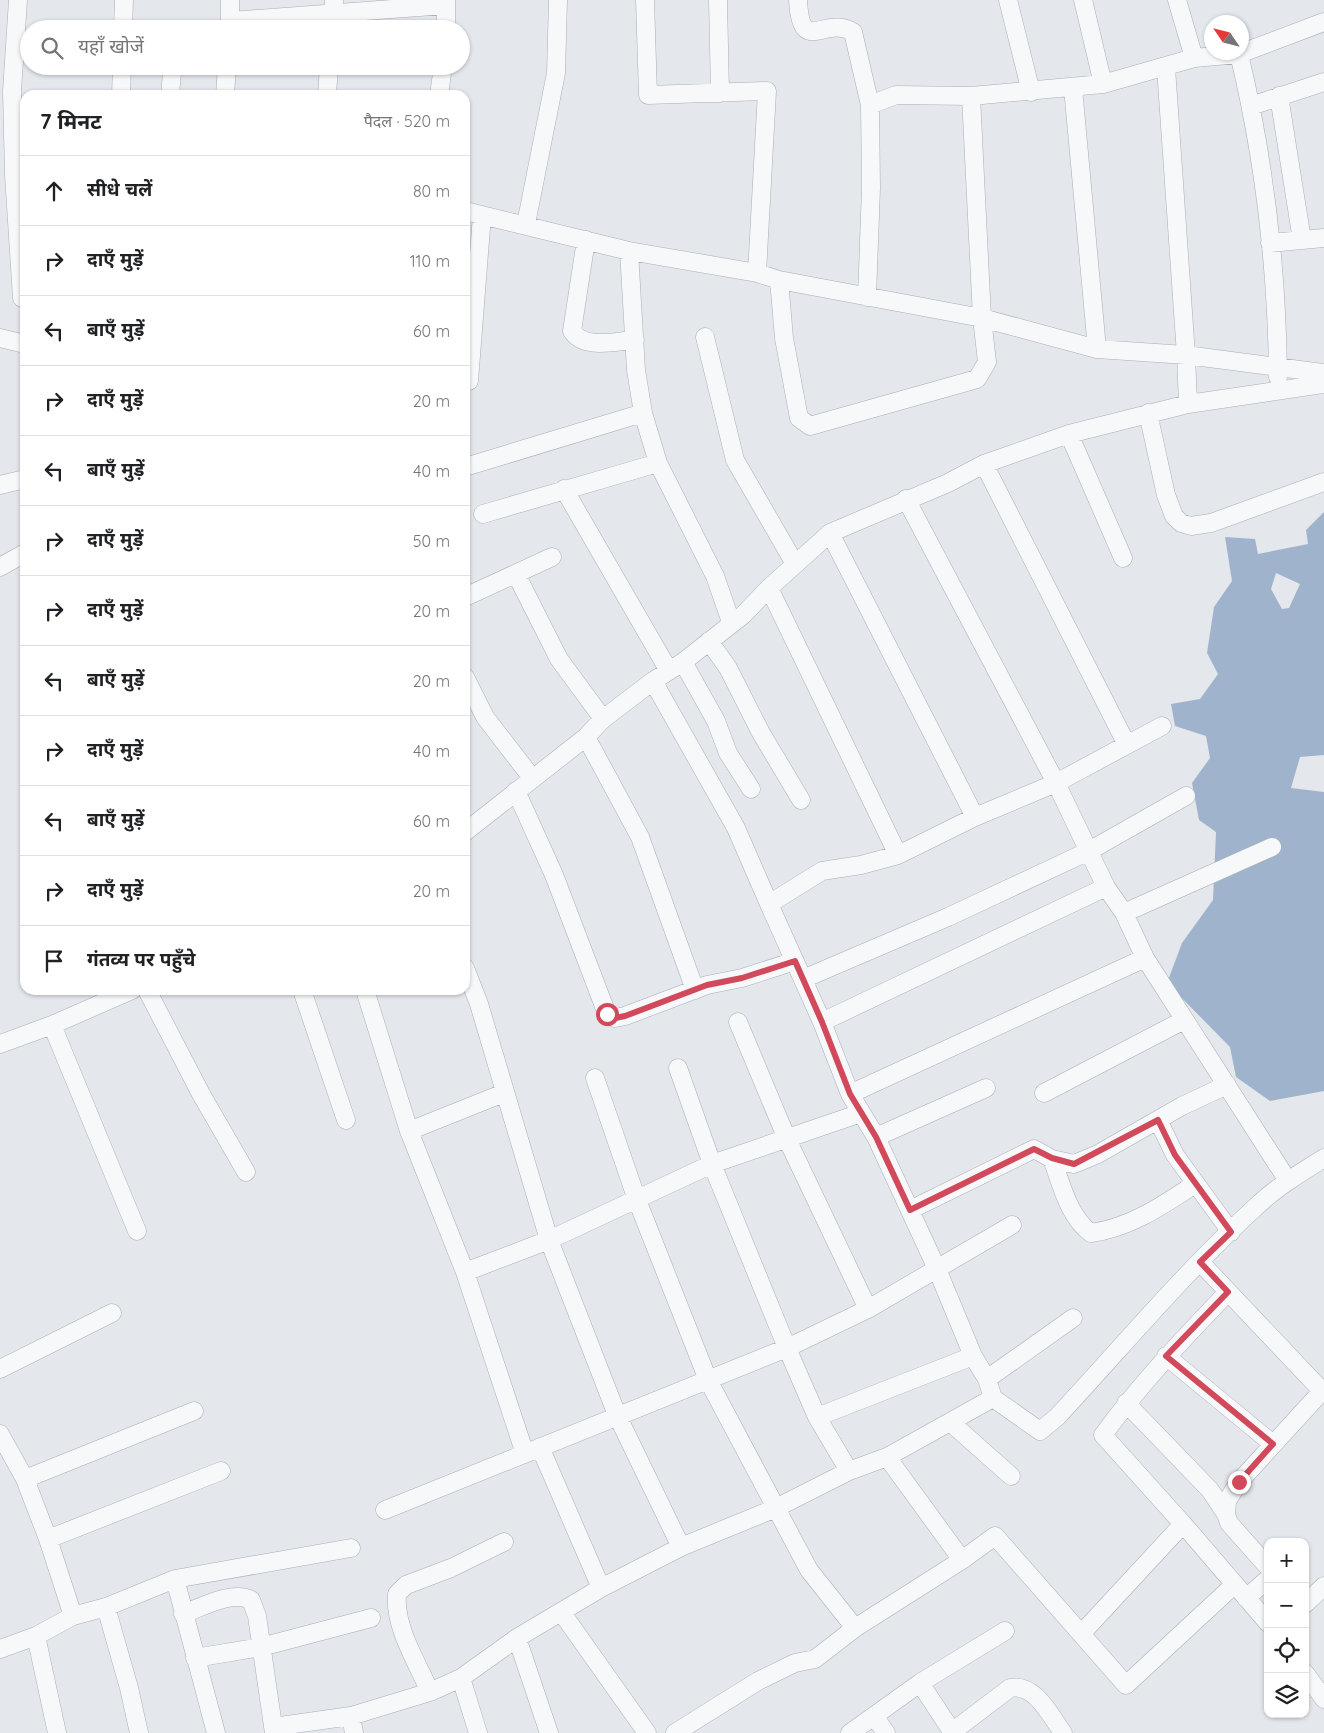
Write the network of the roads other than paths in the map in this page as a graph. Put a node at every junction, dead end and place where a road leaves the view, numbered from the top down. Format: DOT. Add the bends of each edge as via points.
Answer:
graph roads {
  1 [pos="18,0"];
  2 [pos="124,0"];
  3 [pos="230,0"];
  4 [pos="558,0"];
  5 [pos="645,0"];
  6 [pos="718,0"];
  7 [pos="798,0"];
  8 [pos="1008,0"];
  9 [pos="1083,0"];
  10 [pos="1177,0"];
  11 [pos="446,3"];
  12 [pos="333,14"];
  13 [pos="123,20"];
  14 [pos="230,20"];
  15 [pos="277,20"];
  16 [pos="446,20"];
  17 [pos="1324,22"];
  18 [pos="1249,50"];
  19 [pos="1204,57"];
  20 [pos="1194,58"];
  21 [pos="1240,60"];
  22 [pos="1166,68"];
  23 [pos="122,75"];
  24 [pos="172,75"];
  25 [pos="226,75"];
  26 [pos="328,75"];
  27 [pos="442,75"];
  28 [pos="1324,82"];
  29 [pos="1103,84"];
  30 [pos="1073,88"];
  31 [pos="121,90"];
  32 [pos="170,90"];
  33 [pos="225,90"];
  34 [pos="327,90"];
  35 [pos="440,90"];
  36 [pos="1031,92"];
  37 [pos="720,93"];
  38 [pos="971,96"];
  39 [pos="1279,96"];
  40 [pos="870,104"];
  41 [pos="1251,106"];
  42 [pos="13,175"];
  43 [pos="473,213"];
  44 [pos="526,224"];
  45 [pos="1324,238"];
  46 [pos="586,240"];
  47 [pos="1302,240"];
  48 [pos="1270,244"];
  49 [pos="629,252"];
  50 [pos="20,255"];
  51 [pos="757,272"];
  52 [pos="779,280"];
  53 [pos="867,297"];
  54 [pos="982,318"];
  55 [pos="0,338"];
  56 [pos="705,338"];
  57 [pos="470,340"];
  58 [pos="634,340"];
  59 [pos="20,343"];
  60 [pos="1097,349"];
  61 [pos="1186,356"];
  62 [pos="1278,366"];
  63 [pos="1324,373"];
  64 [pos="1324,384"];
  65 [pos="1278,390"];
  66 [pos="1188,404"];
  67 [pos="643,413"];
  68 [pos="1148,414"];
  69 [pos="1069,434"];
  70 [pos="658,463"];
  71 [pos="984,464"];
  72 [pos="470,465"];
  73 [pos="20,480"];
  74 [pos="1324,482"];
  75 [pos="0,485"];
  76 [pos="564,489"];
  77 [pos="906,499"];
  78 [pos="483,514"];
  79 [pos="830,533"];
  80 [pos="20,556"];
  81 [pos="552,557"];
  82 [pos="1123,558"];
  83 [pos="795,564"];
  84 [pos="0,567"];
  85 [pos="516,574"];
  86 [pos="769,588"];
  87 [pos="470,596"];
  88 [pos="731,622"];
  89 [pos="709,641"];
  90 [pos="676,667"];
  91 [pos="654,681"];
  92 [pos="470,687"];
  93 [pos="603,719"];
  94 [pos="1162,726"];
  95 [pos="586,737"];
  96 [pos="1126,743"];
  97 [pos="532,778"];
  98 [pos="1056,783"];
  99 [pos="751,789"];
  100 [pos="516,791"];
  101 [pos="1186,796"];
  102 [pos="801,800"];
  103 [pos="976,817"];
  104 [pos="470,828"];
  105 [pos="1272,847"];
  106 [pos="1089,851"];
  107 [pos="898,855"];
  108 [pos="1106,887"];
  109 [pos="769,904"];
  110 [pos="1124,913"];
  111 [pos="1145,958"];
  112 [pos="795,961"];
  113 [pos="803,979"];
  114 [pos="470,981"];
  115 [pos="695,990"];
  116 [pos="121,995"];
  117 [pos="150,995"];
  118 [pos="304,995"];
  119 [pos="368,995"];
  120 [pos="1184,1020"];
  121 [pos="738,1022"];
  122 [pos="822,1022"];
  123 [pos="52,1025"];
  124 [pos="0,1044"];
  125 [pos="678,1068"];
  126 [pos="595,1078"];
  127 [pos="1227,1085"];
  128 [pos="986,1088"];
  129 [pos="504,1093"];
  130 [pos="850,1094"];
  131 [pos="1044,1094"];
  132 [pos="861,1113"];
  133 [pos="346,1120"];
  134 [pos="1158,1120"];
  135 [pos="409,1131"];
  136 [pos="876,1137"];
  137 [pos="787,1139"];
  138 [pos="1052,1158"];
  139 [pos="1324,1158"];
  140 [pos="712,1164"];
  141 [pos="246,1172"];
  142 [pos="1288,1181"];
  143 [pos="1195,1184"];
  144 [pos="637,1200"];
  145 [pos="910,1210"];
  146 [pos="1012,1225"];
  147 [pos="137,1231"];
  148 [pos="1231,1232"];
  149 [pos="549,1240"];
  150 [pos="1200,1262"];
  151 [pos="937,1269"];
  152 [pos="465,1272"];
  153 [pos="1228,1292"];
  154 [pos="868,1309"];
  155 [pos="112,1312"];
  156 [pos="1073,1318"];
  157 [pos="787,1348"];
  158 [pos="972,1356"];
  159 [pos="1166,1356"];
  160 [pos="0,1369"];
  161 [pos="987,1379"];
  162 [pos="708,1380"];
  163 [pos="1323,1392"];
  164 [pos="993,1398"];
  165 [pos="1126,1403"];
  166 [pos="194,1411"];
  167 [pos="617,1415"];
  168 [pos="817,1417"];
  169 [pos="950,1422"];
  170 [pos="0,1434"];
  171 [pos="1273,1444"];
  172 [pos="532,1451"];
  173 [pos="887,1457"];
  174 [pos="221,1471"];
  175 [pos="849,1471"];
  176 [pos="1011,1476"];
  177 [pos="25,1479"];
  178 [pos="776,1508"];
  179 [pos="385,1510"];
  180 [pos="1226,1514"];
  181 [pos="1183,1524"];
  182 [pos="48,1538"];
  183 [pos="504,1542"];
  184 [pos="681,1546"];
  185 [pos="352,1548"];
  186 [pos="962,1560"];
  187 [pos="1264,1562"];
  188 [pos="175,1579"];
  189 [pos="1264,1581"];
  190 [pos="1324,1586"];
  191 [pos="601,1588"];
  192 [pos="1240,1591"];
  193 [pos="1309,1600"];
  194 [pos="106,1607"];
  195 [pos="562,1613"];
  196 [pos="183,1614"];
  197 [pos="73,1616"];
  198 [pos="370,1618"];
  199 [pos="1264,1618"];
  200 [pos="855,1628"];
  201 [pos="1005,1631"];
  202 [pos="1081,1634"];
  203 [pos="36,1636"];
  204 [pos="517,1638"];
  205 [pos="261,1647"];
  206 [pos="0,1649"];
  207 [pos="195,1658"];
  208 [pos="461,1678"];
  209 [pos="1309,1678"];
  210 [pos="920,1683"];
  211 [pos="430,1692"];
  212 [pos="1324,1699"];
  213 [pos="874,1716"];
  214 [pos="352,1724"];
  215 [pos="273,1730"];
  216 [pos="953,1732"];
  217 [pos="57,1733"];
  218 [pos="138,1733"];
  219 [pos="216,1733"];
  220 [pos="478,1733"];
  221 [pos="549,1733"];
  222 [pos="647,1733"];
  223 [pos="676,1733"];
  224 [pos="850,1733"];
  225 [pos="886,1733"];
  226 [pos="1063,1733"];
  1 -- 42 [label="street" via="12,91"];
  2 -- 13 [label="street"];
  3 -- 14 [label="street"];
  4 -- 44 [label="street" via="556,73"];
  5 -- 37 [label="street" via="648,95"];
  6 -- 37 [label="street"];
  7 -- 40 [label="street" via="799,22 803,28 812,31 846,28 853,32"];
  8 -- 36 [label="street"];
  9 -- 29 [label="street"];
  10 -- 20 [label="street"];
  11 -- 12 [label="street"];
  11 -- 16 [label="street"];
  12 -- 15 [label="street"];
  17 -- 18 [label="street"];
  19 -- 20 [label="street"];
  20 -- 22 [label="street"];
  21 -- 41 [label="street"];
  22 -- 29 [label="street"];
  22 -- 61 [label="street"];
  23 -- 31 [label="street"];
  24 -- 32 [label="street"];
  25 -- 33 [label="street"];
  26 -- 34 [label="street"];
  27 -- 35 [label="street"];
  28 -- 39 [label="street"];
  29 -- 30 [label="street"];
  30 -- 36 [label="street"];
  30 -- 60 [label="street"];
  36 -- 38 [label="street"];
  37 -- 51 [label="street" via="767,91"];
  38 -- 40 [label="street" via="896,95"];
  38 -- 54 [label="street"];
  39 -- 41 [label="street"];
  39 -- 47 [label="street"];
  40 -- 53 [label="street"];
  41 -- 48 [label="street"];
  42 -- 50 [label="street"];
  43 -- 44 [label="street"];
  43 -- 57 [label="street"];
  44 -- 46 [label="street"];
  45 -- 47 [label="street"];
  46 -- 49 [label="street"];
  46 -- 58 [label="street" via="572,331 577,339 589,343"];
  47 -- 48 [label="street"];
  48 -- 62 [label="street"];
  49 -- 51 [label="street"];
  49 -- 58 [label="street"];
  51 -- 52 [label="street"];
  52 -- 53 [label="street"];
  52 -- 54 [label="street" via="784,338 799,418 810,426 977,379 987,362"];
  53 -- 54 [label="street"];
  54 -- 60 [label="street"];
  55 -- 59 [label="street"];
  56 -- 83 [label="street" via="735,460"];
  58 -- 67 [label="street"];
  60 -- 61 [label="street"];
  61 -- 62 [label="street"];
  61 -- 66 [label="street"];
  62 -- 63 [label="street"];
  62 -- 65 [label="street"];
  64 -- 65 [label="street"];
  65 -- 66 [label="street"];
  66 -- 68 [label="street"];
  67 -- 70 [label="street"];
  67 -- 72 [label="street"];
  68 -- 69 [label="street"];
  68 -- 74 [label="street" via="1166,495 1174,516 1181,523 1191,526 1211,523"];
  69 -- 71 [label="street"];
  69 -- 82 [label="street"];
  70 -- 76 [label="street"];
  70 -- 88 [label="street" via="714,576"];
  71 -- 77 [label="street" via="948,483"];
  71 -- 96 [label="street"];
  73 -- 75 [label="street"];
  76 -- 78 [label="street"];
  76 -- 90 [label="street"];
  77 -- 79 [label="street"];
  77 -- 98 [label="street"];
  79 -- 83 [label="street"];
  79 -- 103 [label="street"];
  80 -- 84 [label="street"];
  81 -- 85 [label="street"];
  83 -- 86 [label="street"];
  85 -- 87 [label="street"];
  85 -- 93 [label="street" via="559,659"];
  86 -- 88 [label="street" via="743,615"];
  86 -- 107 [label="street"];
  88 -- 89 [label="street"];
  89 -- 90 [label="street"];
  89 -- 102 [label="street" via="728,668 761,733"];
  90 -- 91 [label="street"];
  90 -- 99 [label="street" via="716,721 728,753"];
  91 -- 93 [label="street"];
  91 -- 109 [label="street" via="736,828"];
  92 -- 97 [label="street" via="485,717"];
  93 -- 95 [label="street"];
  94 -- 96 [label="street"];
  95 -- 97 [label="street"];
  95 -- 115 [label="street" via="640,837"];
  96 -- 98 [label="street"];
  97 -- 100 [label="street"];
  98 -- 103 [label="street"];
  98 -- 106 [label="street"];
  100 -- 104 [label="street"];
  100 -- 115 [label="street" via="554,875 607,1014 615,1018 625,1016"];
  101 -- 106 [label="street"];
  103 -- 107 [label="street"];
  105 -- 110 [label="street"];
  106 -- 108 [label="street"];
  106 -- 113 [label="street" via="948,917"];
  107 -- 109 [label="street" via="822,871"];
  108 -- 110 [label="street"];
  108 -- 122 [label="street"];
  109 -- 112 [label="street"];
  110 -- 111 [label="street"];
  111 -- 120 [label="street"];
  111 -- 130 [label="street"];
  112 -- 113 [label="street"];
  112 -- 115 [label="street"];
  113 -- 122 [label="street"];
  114 -- 129 [label="street"];
  116 -- 123 [label="street"];
  117 -- 141 [label="street"];
  118 -- 133 [label="street"];
  119 -- 135 [label="street"];
  120 -- 127 [label="street"];
  120 -- 131 [label="street"];
  121 -- 137 [label="street"];
  122 -- 130 [label="street"];
  123 -- 124 [label="street"];
  123 -- 147 [label="street"];
  125 -- 140 [label="street"];
  126 -- 144 [label="street"];
  127 -- 134 [label="street"];
  127 -- 142 [label="street"];
  128 -- 136 [label="street"];
  129 -- 135 [label="street"];
  129 -- 149 [label="street"];
  130 -- 132 [label="street"];
  132 -- 136 [label="street"];
  132 -- 137 [label="street"];
  134 -- 138 [label="street" via="1074,1164"];
  134 -- 143 [label="street" via="1175,1155"];
  135 -- 152 [label="street"];
  136 -- 145 [label="street"];
  137 -- 140 [label="street"];
  137 -- 154 [label="street"];
  138 -- 143 [label="street" via="1072,1209 1082,1227 1091,1233 1144,1216"];
  138 -- 145 [label="street" via="1034,1149"];
  139 -- 142 [label="street"];
  140 -- 144 [label="street"];
  140 -- 157 [label="street"];
  142 -- 148 [label="street"];
  143 -- 148 [label="street"];
  144 -- 149 [label="street"];
  144 -- 162 [label="street"];
  145 -- 151 [label="street"];
  146 -- 151 [label="street"];
  148 -- 150 [label="street"];
  149 -- 152 [label="street"];
  149 -- 167 [label="street"];
  150 -- 153 [label="street"];
  150 -- 164 [label="street" via="1057,1417 1040,1431"];
  151 -- 154 [label="street"];
  151 -- 158 [label="street"];
  152 -- 172 [label="street"];
  153 -- 159 [label="street"];
  153 -- 163 [label="street"];
  154 -- 157 [label="street"];
  155 -- 160 [label="street"];
  156 -- 161 [label="street"];
  157 -- 162 [label="street"];
  157 -- 168 [label="street"];
  158 -- 161 [label="street"];
  158 -- 168 [label="street"];
  159 -- 165 [label="street"];
  159 -- 171 [label="street"];
  161 -- 164 [label="street"];
  162 -- 167 [label="street"];
  162 -- 178 [label="street"];
  163 -- 171 [label="street"];
  164 -- 169 [label="street"];
  165 -- 180 [label="street" via="1210,1490"];
  165 -- 181 [label="street" via="1103,1435"];
  166 -- 177 [label="street"];
  167 -- 172 [label="street"];
  167 -- 184 [label="street"];
  168 -- 175 [label="street"];
  169 -- 173 [label="street"];
  169 -- 176 [label="street"];
  170 -- 177 [label="street"];
  171 -- 180 [label="street" via="1239,1482 1227,1501"];
  172 -- 179 [label="street"];
  172 -- 191 [label="street"];
  173 -- 175 [label="street"];
  173 -- 186 [label="street"];
  174 -- 182 [label="street"];
  175 -- 178 [label="street"];
  177 -- 182 [label="street"];
  178 -- 184 [label="street"];
  178 -- 200 [label="street" via="809,1570"];
  180 -- 187 [label="street" via="1229,1523"];
  181 -- 192 [label="street"];
  181 -- 202 [label="street"];
  182 -- 197 [label="street"];
  183 -- 211 [label="street" via="451,1568 406,1585 397,1594 399,1621"];
  184 -- 191 [label="street"];
  185 -- 188 [label="street"];
  186 -- 200 [label="street"];
  186 -- 202 [label="street" via="995,1536"];
  188 -- 194 [label="street"];
  188 -- 196 [label="street"];
  189 -- 192 [label="street"];
  190 -- 193 [label="street"];
  191 -- 195 [label="street"];
  192 -- 199 [label="street"];
  192 -- 202 [label="street" via="1126,1685"];
  194 -- 197 [label="street"];
  194 -- 218 [label="street"];
  195 -- 204 [label="street"];
  195 -- 222 [label="street"];
  196 -- 205 [label="street" via="245,1596 251,1600 258,1616"];
  196 -- 207 [label="street"];
  197 -- 203 [label="street"];
  198 -- 205 [label="street"];
  200 -- 223 [label="street" via="815,1659 795,1663 758,1681"];
  201 -- 210 [label="street"];
  203 -- 206 [label="street"];
  203 -- 217 [label="street"];
  204 -- 208 [label="street"];
  204 -- 221 [label="street"];
  205 -- 207 [label="street"];
  205 -- 215 [label="street"];
  207 -- 219 [label="street"];
  208 -- 211 [label="street"];
  208 -- 220 [label="street"];
  209 -- 212 [label="street"];
  210 -- 213 [label="street"];
  210 -- 216 [label="street"];
  211 -- 214 [label="street"];
  213 -- 224 [label="street"];
  213 -- 225 [label="street"];
  214 -- 215 [label="street"];
  216 -- 226 [label="street" via="1010,1688 1019,1686 1036,1697"];
}
